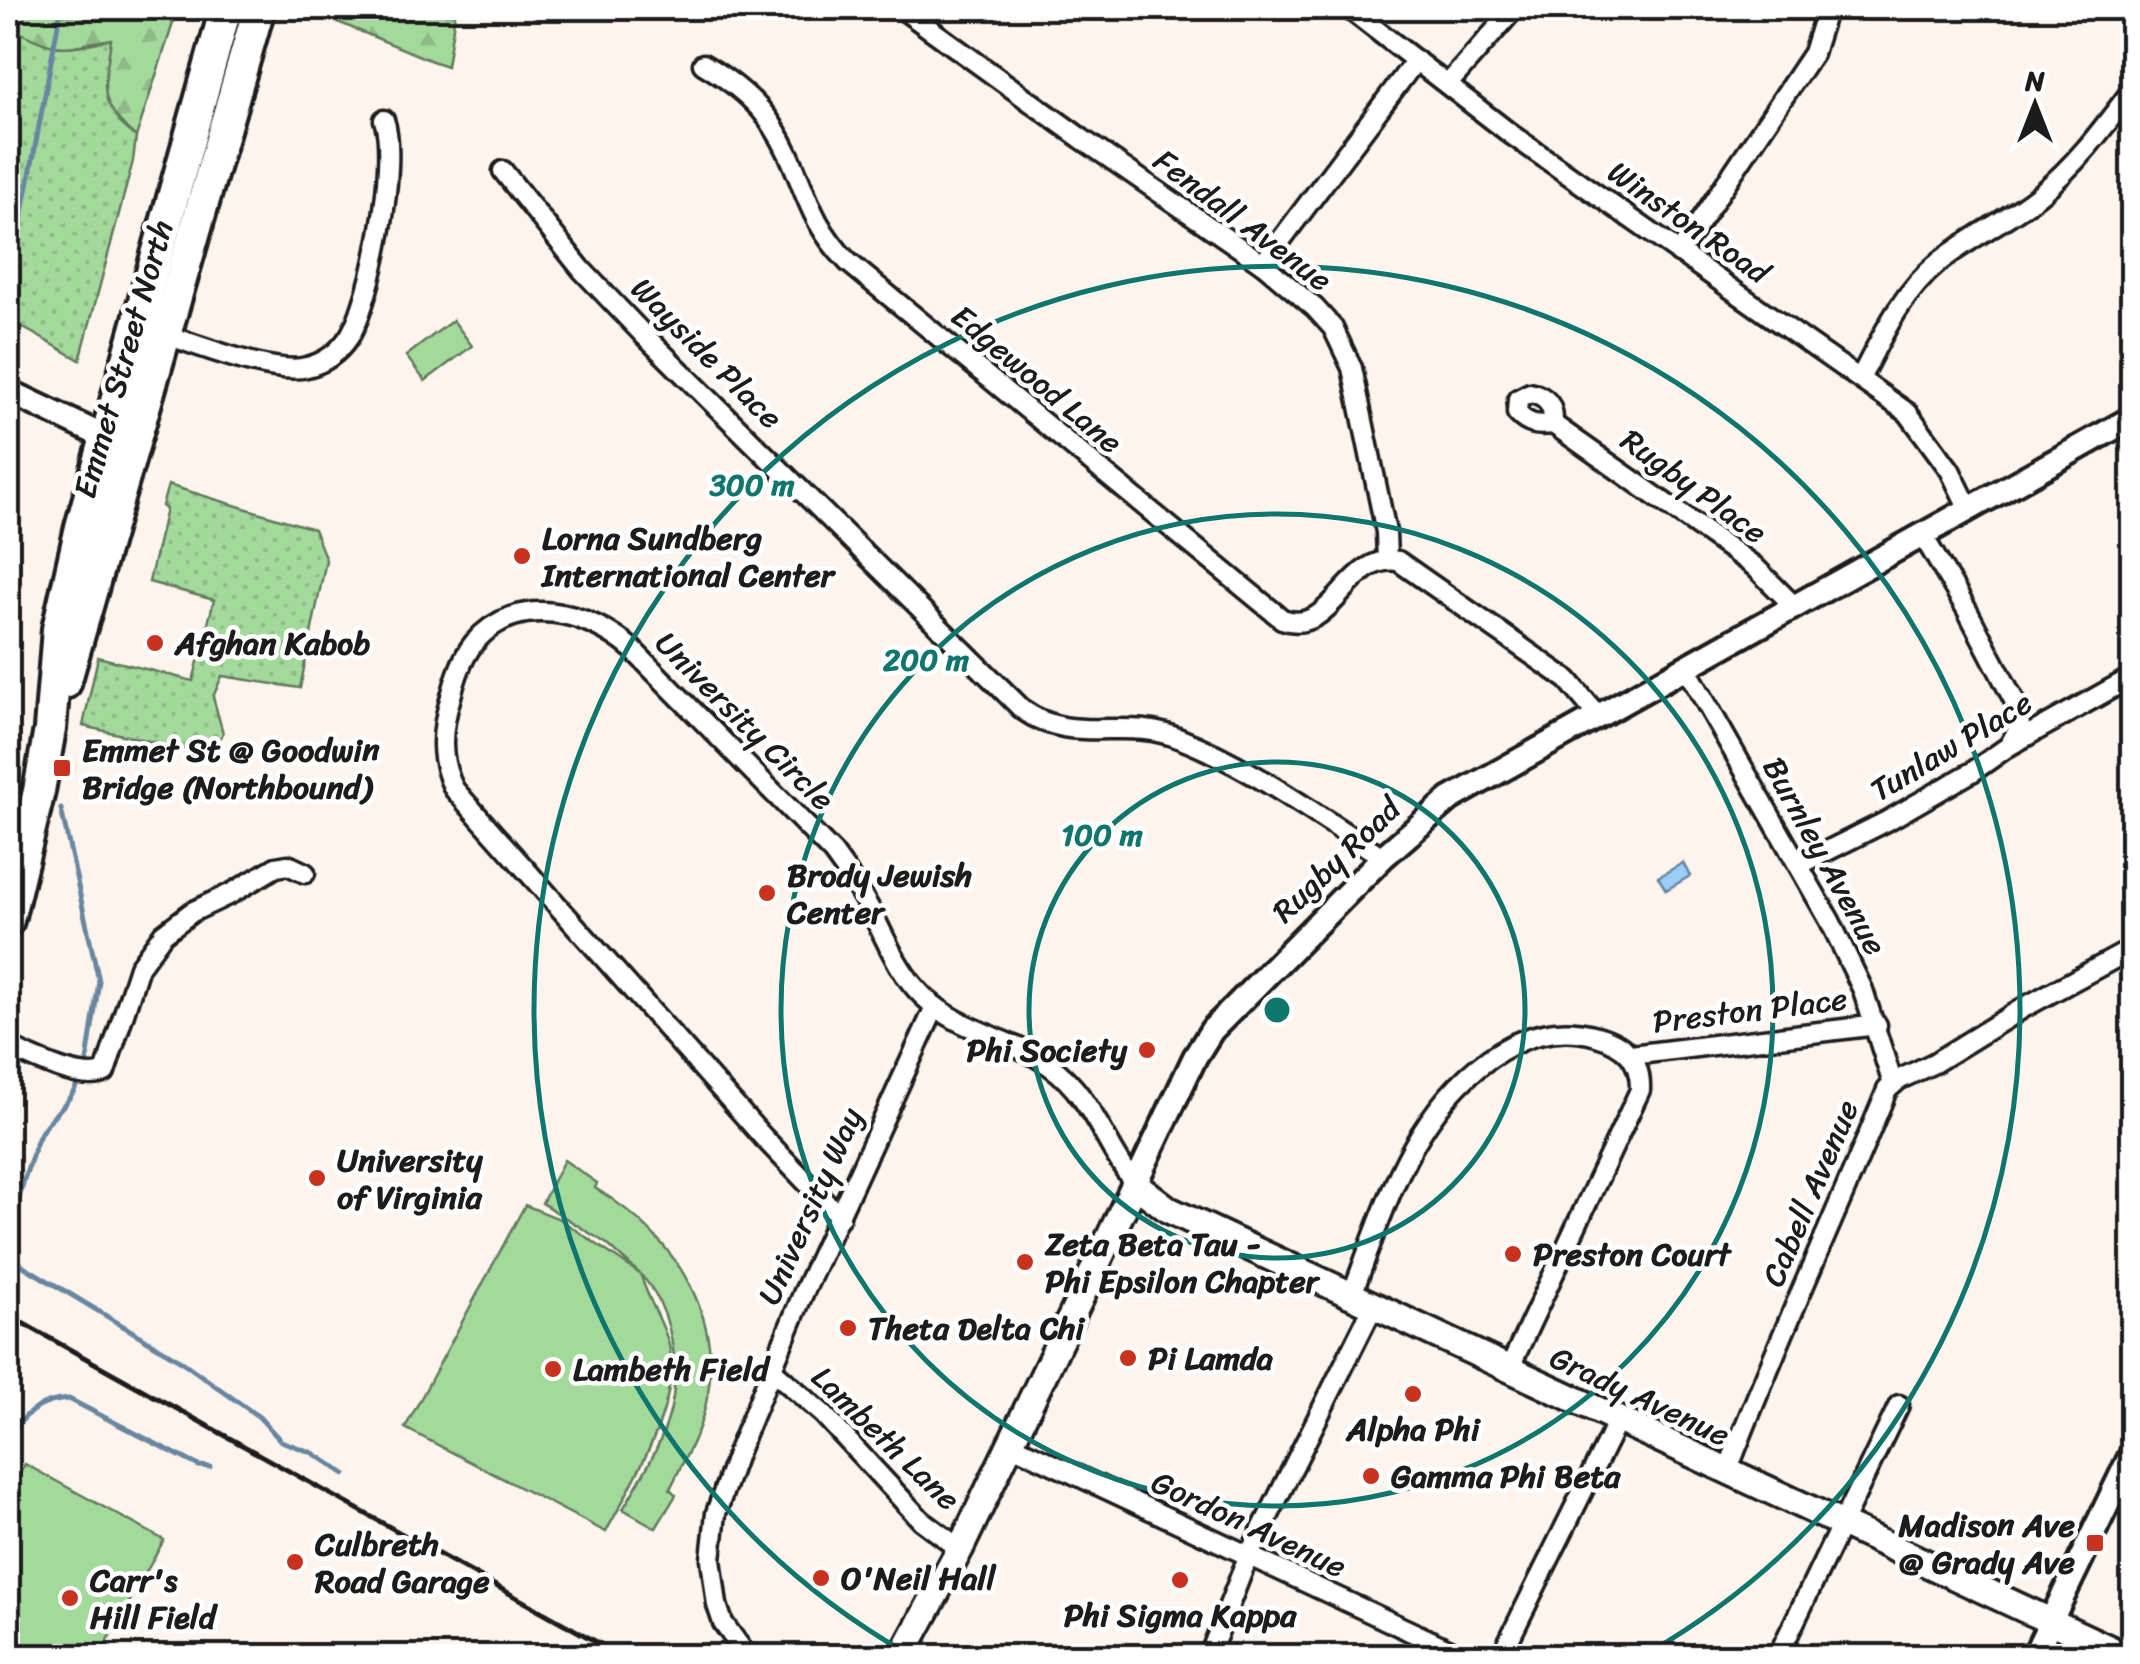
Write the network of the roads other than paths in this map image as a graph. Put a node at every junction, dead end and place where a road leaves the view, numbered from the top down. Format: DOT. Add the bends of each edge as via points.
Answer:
graph roads {
  1 [pos="226,8"];
  2 [pos="260,8"];
  3 [pos="901,8"];
  4 [pos="1348,8"];
  5 [pos="1515,8"];
  6 [pos="1827,8"];
  7 [pos="1416,60"];
  8 [pos="703,64"];
  9 [pos="1448,84"];
  10 [pos="2132,90"];
  11 [pos="384,120"];
  12 [pos="503,172"];
  13 [pos="1679,252"];
  14 [pos="1263,264"];
  15 [pos="166,334"];
  16 [pos="1861,378"];
  17 [pos="8,391"];
  18 [pos="2132,418"];
  19 [pos="1553,424"];
  20 [pos="119,444"];
  21 [pos="1969,508"];
  22 [pos="1922,534"];
  23 [pos="1387,559"];
  24 [pos="1794,606"];
  25 [pos="1685,666"];
  26 [pos="2132,677"];
  27 [pos="1597,715"];
  28 [pos="2009,746"];
  29 [pos="1383,857"];
  30 [pos="1799,866"];
  31 [pos="305,873"];
  32 [pos="8,920"];
  33 [pos="2132,949"];
  34 [pos="935,1007"];
  35 [pos="1877,1026"];
  36 [pos="8,1047"];
  37 [pos="1631,1055"];
  38 [pos="1892,1084"];
  39 [pos="1135,1184"];
  40 [pos="840,1217"];
  41 [pos="1362,1302"];
  42 [pos="771,1369"];
  43 [pos="1508,1371"];
  44 [pos="1899,1405"];
  45 [pos="1617,1422"];
  46 [pos="1010,1444"];
  47 [pos="2132,1453"];
  48 [pos="1727,1472"];
  49 [pos="1841,1525"];
  50 [pos="960,1549"];
  51 [pos="1248,1557"];
  52 [pos="2050,1622"];
  53 [pos="254,1656"];
  54 [pos="274,1656"];
  55 [pos="747,1656"];
  56 [pos="902,1656"];
  57 [pos="1209,1656"];
  58 [pos="1463,1656"];
  59 [pos="1501,1656"];
  60 [pos="1778,1656"];
  61 [pos="2034,1656"];
  62 [pos="2124,1656"];
  1 -- 20 [label="main road, Emmet Street North"];
  2 -- 15 [label="main road, Emmet Street North"];
  3 -- 14 [label="street, Fendall Avenue"];
  4 -- 7 [label="street, Winston Road"];
  5 -- 9 [label="street"];
  6 -- 13 [label="street" via="1813,53"];
  7 -- 9 [label="street, Winston Road"];
  7 -- 14 [label="street"];
  8 -- 23 [label="street, Edgewood Lane" via="746,93 774,126 816,223 848,262 1282,619 1314,619 1368,565"];
  9 -- 13 [label="street, Winston Road"];
  10 -- 16 [label="street" via="2042,192 1926,275 1889,322"];
  11 -- 15 [label="street" via="390,150 381,224 355,326 338,350 310,367 280,369"];
  12 -- 29 [label="street, Wayside Place" via="643,334 1023,710 1069,730 1125,728 1174,736 1248,772"];
  13 -- 16 [label="street, Winston Road"];
  14 -- 23 [label="street, Fendall Avenue" via="1315,308 1344,348"];
  15 -- 20 [label="main road, Emmet Street North"];
  16 -- 21 [label="street, Winston Road" via="1908,413"];
  17 -- 20 [label="street"];
  18 -- 21 [label="street, Rugby Road"];
  19 -- 24 [label="street, Rugby Place" via="1754,566"];
  20 -- 32 [label="main road, Emmet Street North" via="83,630 50,729"];
  21 -- 22 [label="street, Rugby Road"];
  22 -- 24 [label="street, Rugby Road"];
  22 -- 28 [label="street" via="2016,706 2020,726"];
  23 -- 27 [label="street" via="1407,565 1568,680"];
  24 -- 25 [label="street, Rugby Road"];
  25 -- 27 [label="street, Rugby Road"];
  25 -- 30 [label="street, Burnley Avenue"];
  26 -- 28 [label="street, Tunlaw Place"];
  27 -- 29 [label="street, Rugby Road" via="1450,800"];
  28 -- 30 [label="street, Tunlaw Place"];
  29 -- 39 [label="street, Rugby Road" via="1212,1030"];
  30 -- 35 [label="street, Burnley Avenue"];
  31 -- 36 [label="street" via="276,867 163,934 138,966 105,1072 83,1076"];
  33 -- 38 [label="street, Cabell Avenue"];
  34 -- 39 [label="street, University Circle" via="1053,1068 1084,1100"];
  34 -- 40 [label="street, University Way"];
  34 -- 40 [label="street, University Circle" via="903,973 833,853 621,640 584,619 535,611 500,622 472,645 455,681 442,739 454,789"];
  35 -- 37 [label="street, Preston Place"];
  35 -- 38 [label="street, Burnley Avenue"];
  37 -- 41 [label="street, Preston Place" via="1604,1038 1553,1031 1508,1046 1479,1068 1450,1096 1396,1182"];
  37 -- 43 [label="street, Preston Place" via="1640,1077 1638,1098"];
  38 -- 48 [label="street, Cabell Avenue"];
  39 -- 41 [label="main road, Grady Avenue" via="1169,1210"];
  39 -- 46 [label="main road, Rugby Road"];
  40 -- 42 [label="street, University Way"];
  41 -- 43 [label="main road, Grady Avenue"];
  41 -- 51 [label="street, Preston Place"];
  42 -- 50 [label="street, Lambeth Lane" via="824,1414 921,1520"];
  42 -- 55 [label="street, University Way" via="711,1540 717,1605"];
  43 -- 45 [label="main road, Grady Avenue"];
  44 -- 49 [label="street"];
  45 -- 48 [label="main road, Grady Avenue"];
  45 -- 59 [label="street"];
  46 -- 50 [label="main road, Rugby Road"];
  46 -- 51 [label="street, Gordon Avenue"];
  47 -- 52 [label="street"];
  48 -- 49 [label="main road, Grady Avenue"];
  49 -- 52 [label="main road, Grady Avenue"];
  49 -- 60 [label="street"];
  50 -- 56 [label="main road, Rugby Road"];
  51 -- 57 [label="street, Preston Place"];
  51 -- 58 [label="street, Gordon Avenue"];
  52 -- 61 [label="street"];
  52 -- 62 [label="main road, Grady Avenue"];
  53 -- 54 [label="street"];
}
